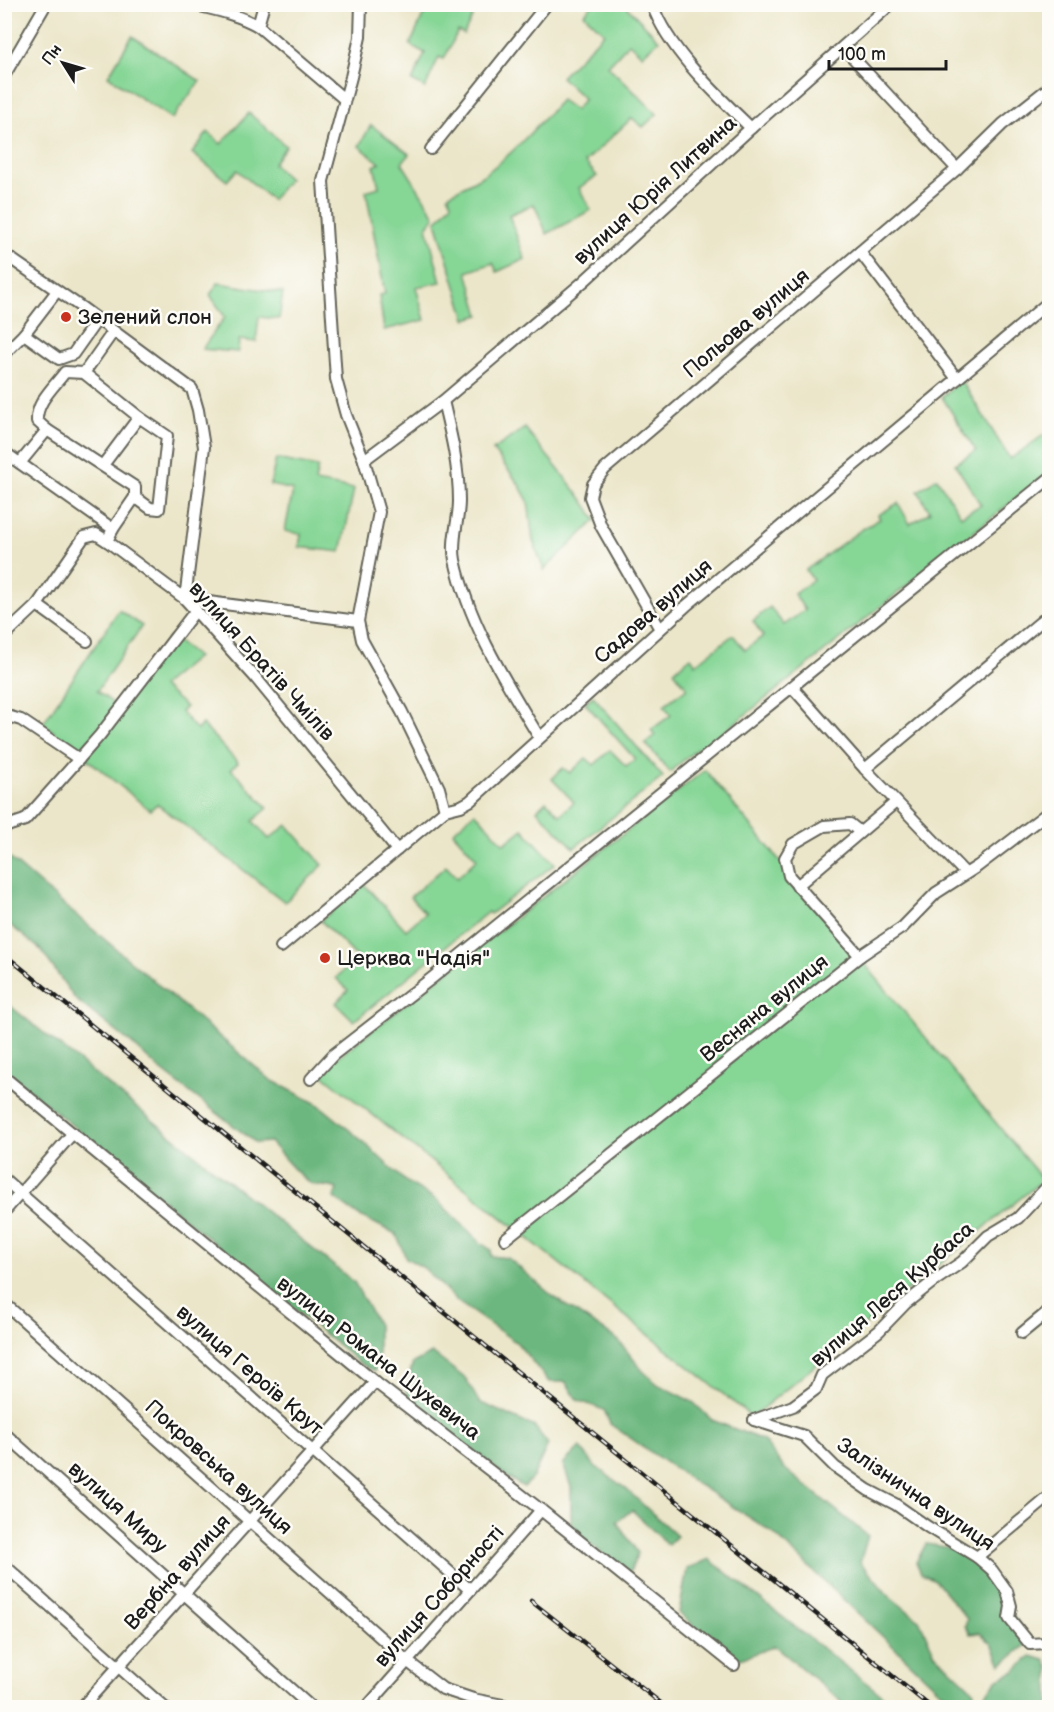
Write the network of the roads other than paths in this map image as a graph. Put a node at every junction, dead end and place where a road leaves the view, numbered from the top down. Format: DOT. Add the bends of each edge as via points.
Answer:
graph roads {
  1 [pos="46,4"];
  2 [pos="192,4"];
  3 [pos="264,4"];
  4 [pos="361,4"];
  5 [pos="547,4"];
  6 [pos="652,4"];
  7 [pos="891,4"];
  8 [pos="258,26"];
  9 [pos="843,48"];
  10 [pos="4,76"];
  11 [pos="1050,87"];
  12 [pos="344,99"];
  13 [pos="751,128"];
  14 [pos="431,149"];
  15 [pos="957,169"];
  16 [pos="860,252"];
  17 [pos="4,254"];
  18 [pos="57,291"];
  19 [pos="1050,302"];
  20 [pos="97,320"];
  21 [pos="114,332"];
  22 [pos="24,334"];
  23 [pos="4,354"];
  24 [pos="84,373"];
  25 [pos="957,379"];
  26 [pos="443,402"];
  27 [pos="140,417"];
  28 [pos="47,430"];
  29 [pos="4,452"];
  30 [pos="364,460"];
  31 [pos="20,463"];
  32 [pos="103,465"];
  33 [pos="1050,478"];
  34 [pos="135,497"];
  35 [pos="113,529"];
  36 [pos="107,541"];
  37 [pos="185,599"];
  38 [pos="37,604"];
  39 [pos="196,610"];
  40 [pos="1050,614"];
  41 [pos="358,621"];
  42 [pos="660,629"];
  43 [pos="4,636"];
  44 [pos="87,641"];
  45 [pos="792,687"];
  46 [pos="4,715"];
  47 [pos="539,737"];
  48 [pos="79,759"];
  49 [pos="865,769"];
  50 [pos="896,802"];
  51 [pos="446,810"];
  52 [pos="1050,812"];
  53 [pos="4,827"];
  54 [pos="860,832"];
  55 [pos="397,850"];
  56 [pos="965,873"];
  57 [pos="797,886"];
  58 [pos="281,947"];
  59 [pos="860,956"];
  60 [pos="4,1077"];
  61 [pos="311,1079"];
  62 [pos="73,1133"];
  63 [pos="4,1179"];
  64 [pos="1050,1187"];
  65 [pos="20,1193"];
  66 [pos="4,1212"];
  67 [pos="505,1239"];
  68 [pos="4,1303"];
  69 [pos="1050,1310"];
  70 [pos="1022,1333"];
  71 [pos="375,1382"];
  72 [pos="754,1420"];
  73 [pos="4,1433"];
  74 [pos="313,1451"];
  75 [pos="1050,1496"];
  76 [pos="541,1510"];
  77 [pos="249,1521"];
  78 [pos="977,1557"];
  79 [pos="4,1565"];
  80 [pos="470,1590"];
  81 [pos="185,1592"];
  82 [pos="1050,1647"];
  83 [pos="407,1661"];
  84 [pos="735,1665"];
  85 [pos="118,1667"];
  86 [pos="4,1699"];
  87 [pos="14,1707"];
  88 [pos="81,1707"];
  89 [pos="165,1707"];
  90 [pos="312,1707"];
  91 [pos="366,1707"];
  92 [pos="518,1707"];
  1 -- 10 [label="street"];
  2 -- 8 [label="street"];
  3 -- 8 [label="street"];
  4 -- 12 [label="street" via="360,37"];
  5 -- 14 [label="street"];
  6 -- 13 [label="street" via="668,36"];
  7 -- 9 [label="street, вулиця Юрія Литвина"];
  8 -- 12 [label="street"];
  9 -- 13 [label="street, вулиця Юрія Литвина"];
  9 -- 15 [label="street"];
  11 -- 15 [label="street, Польова вулиця"];
  12 -- 30 [label="street" via="322,181 336,379"];
  13 -- 26 [label="street, вулиця Юрія Литвина" via="583,282"];
  15 -- 16 [label="street, Польова вулиця"];
  16 -- 25 [label="street"];
  16 -- 42 [label="street, Польова вулиця" via="605,469 593,484 590,498 601,526"];
  17 -- 18 [label="street"];
  18 -- 20 [label="street"];
  18 -- 22 [label="street"];
  19 -- 25 [label="street, Садова вулиця"];
  20 -- 21 [label="street"];
  20 -- 22 [label="street" via="73,354 59,359"];
  21 -- 24 [label="street"];
  21 -- 37 [label="street" via="192,389 198,410 204,447"];
  22 -- 23 [label="street"];
  24 -- 27 [label="street"];
  24 -- 28 [label="street" via="65,372 40,404 37,421"];
  25 -- 42 [label="street, Садова вулиця"];
  26 -- 30 [label="street, вулиця Юрія Литвина"];
  26 -- 47 [label="street" via="454,449 459,502 454,558 482,636"];
  27 -- 32 [label="street"];
  27 -- 34 [label="street" via="167,435 159,509 150,508"];
  28 -- 31 [label="street"];
  28 -- 32 [label="street"];
  29 -- 31 [label="street"];
  30 -- 41 [label="street" via="379,512"];
  31 -- 35 [label="street"];
  32 -- 34 [label="street" via="135,487"];
  33 -- 45 [label="street"];
  34 -- 35 [label="street"];
  35 -- 36 [label="street"];
  36 -- 37 [label="street, вулиця Братів Чмілів"];
  36 -- 38 [label="street" via="96,534 84,537"];
  37 -- 39 [label="street, вулиця Братів Чмілів"];
  37 -- 41 [label="street"];
  38 -- 43 [label="street"];
  38 -- 44 [label="street"];
  39 -- 48 [label="street"];
  39 -- 55 [label="street, вулиця Братів Чмілів"];
  40 -- 49 [label="street"];
  41 -- 51 [label="street" via="362,640 407,722"];
  42 -- 47 [label="street, Садова вулиця"];
  45 -- 49 [label="street"];
  45 -- 61 [label="street" via="333,1055"];
  46 -- 48 [label="street" via="21,720"];
  47 -- 51 [label="street, Садова вулиця" via="470,801"];
  48 -- 53 [label="street" via="25,820"];
  49 -- 50 [label="street"];
  50 -- 54 [label="street"];
  50 -- 56 [label="street"];
  51 -- 55 [label="street, Садова вулиця"];
  52 -- 56 [label="street, Весняна вулиця"];
  54 -- 57 [label="street"];
  54 -- 57 [label="street" via="850,824 824,826 793,844 785,858 789,876"];
  55 -- 58 [label="street, Садова вулиця"];
  56 -- 59 [label="street, Весняна вулиця" via="936,893 903,927"];
  57 -- 59 [label="street"];
  59 -- 67 [label="street, Весняна вулиця"];
  60 -- 62 [label="street, вулиця Романа Шухевича"];
  62 -- 65 [label="street"];
  62 -- 71 [label="street, вулиця Романа Шухевича"];
  63 -- 65 [label="street, вулиця Героїв Крут"];
  64 -- 72 [label="street, вулиця Леся Курбаса" via="1018,1218 988,1236 962,1262 906,1303 822,1375 816,1389 793,1406"];
  65 -- 66 [label="street"];
  65 -- 74 [label="street, вулиця Героїв Крут"];
  68 -- 77 [label="street, Покровська вулиця"];
  69 -- 70 [label="street"];
  71 -- 74 [label="street, Вербна вулиця"];
  71 -- 76 [label="street, вулиця Романа Шухевича"];
  72 -- 78 [label="street, Залізнична вулиця" via="804,1436 835,1467"];
  73 -- 81 [label="street, вулиця Миру"];
  74 -- 77 [label="street, Вербна вулиця"];
  74 -- 80 [label="street, вулиця Героїв Крут"];
  75 -- 78 [label="street"];
  76 -- 80 [label="street, вулиця Соборності"];
  76 -- 84 [label="street, вулиця Романа Шухевича"];
  77 -- 81 [label="street, Вербна вулиця"];
  77 -- 83 [label="street, Покровська вулиця"];
  78 -- 82 [label="street, Залізнична вулиця" via="1007,1591 1009,1618 1030,1644 1046,1643"];
  79 -- 85 [label="street"];
  80 -- 83 [label="street, вулиця Соборності"];
  81 -- 85 [label="street, Вербна вулиця"];
  81 -- 90 [label="street, вулиця Миру"];
  83 -- 91 [label="street, вулиця Соборності"];
  83 -- 92 [label="street, Покровська вулиця" via="443,1689"];
  85 -- 88 [label="street, Вербна вулиця"];
  85 -- 89 [label="street"];
  86 -- 87 [label="street"];
}
